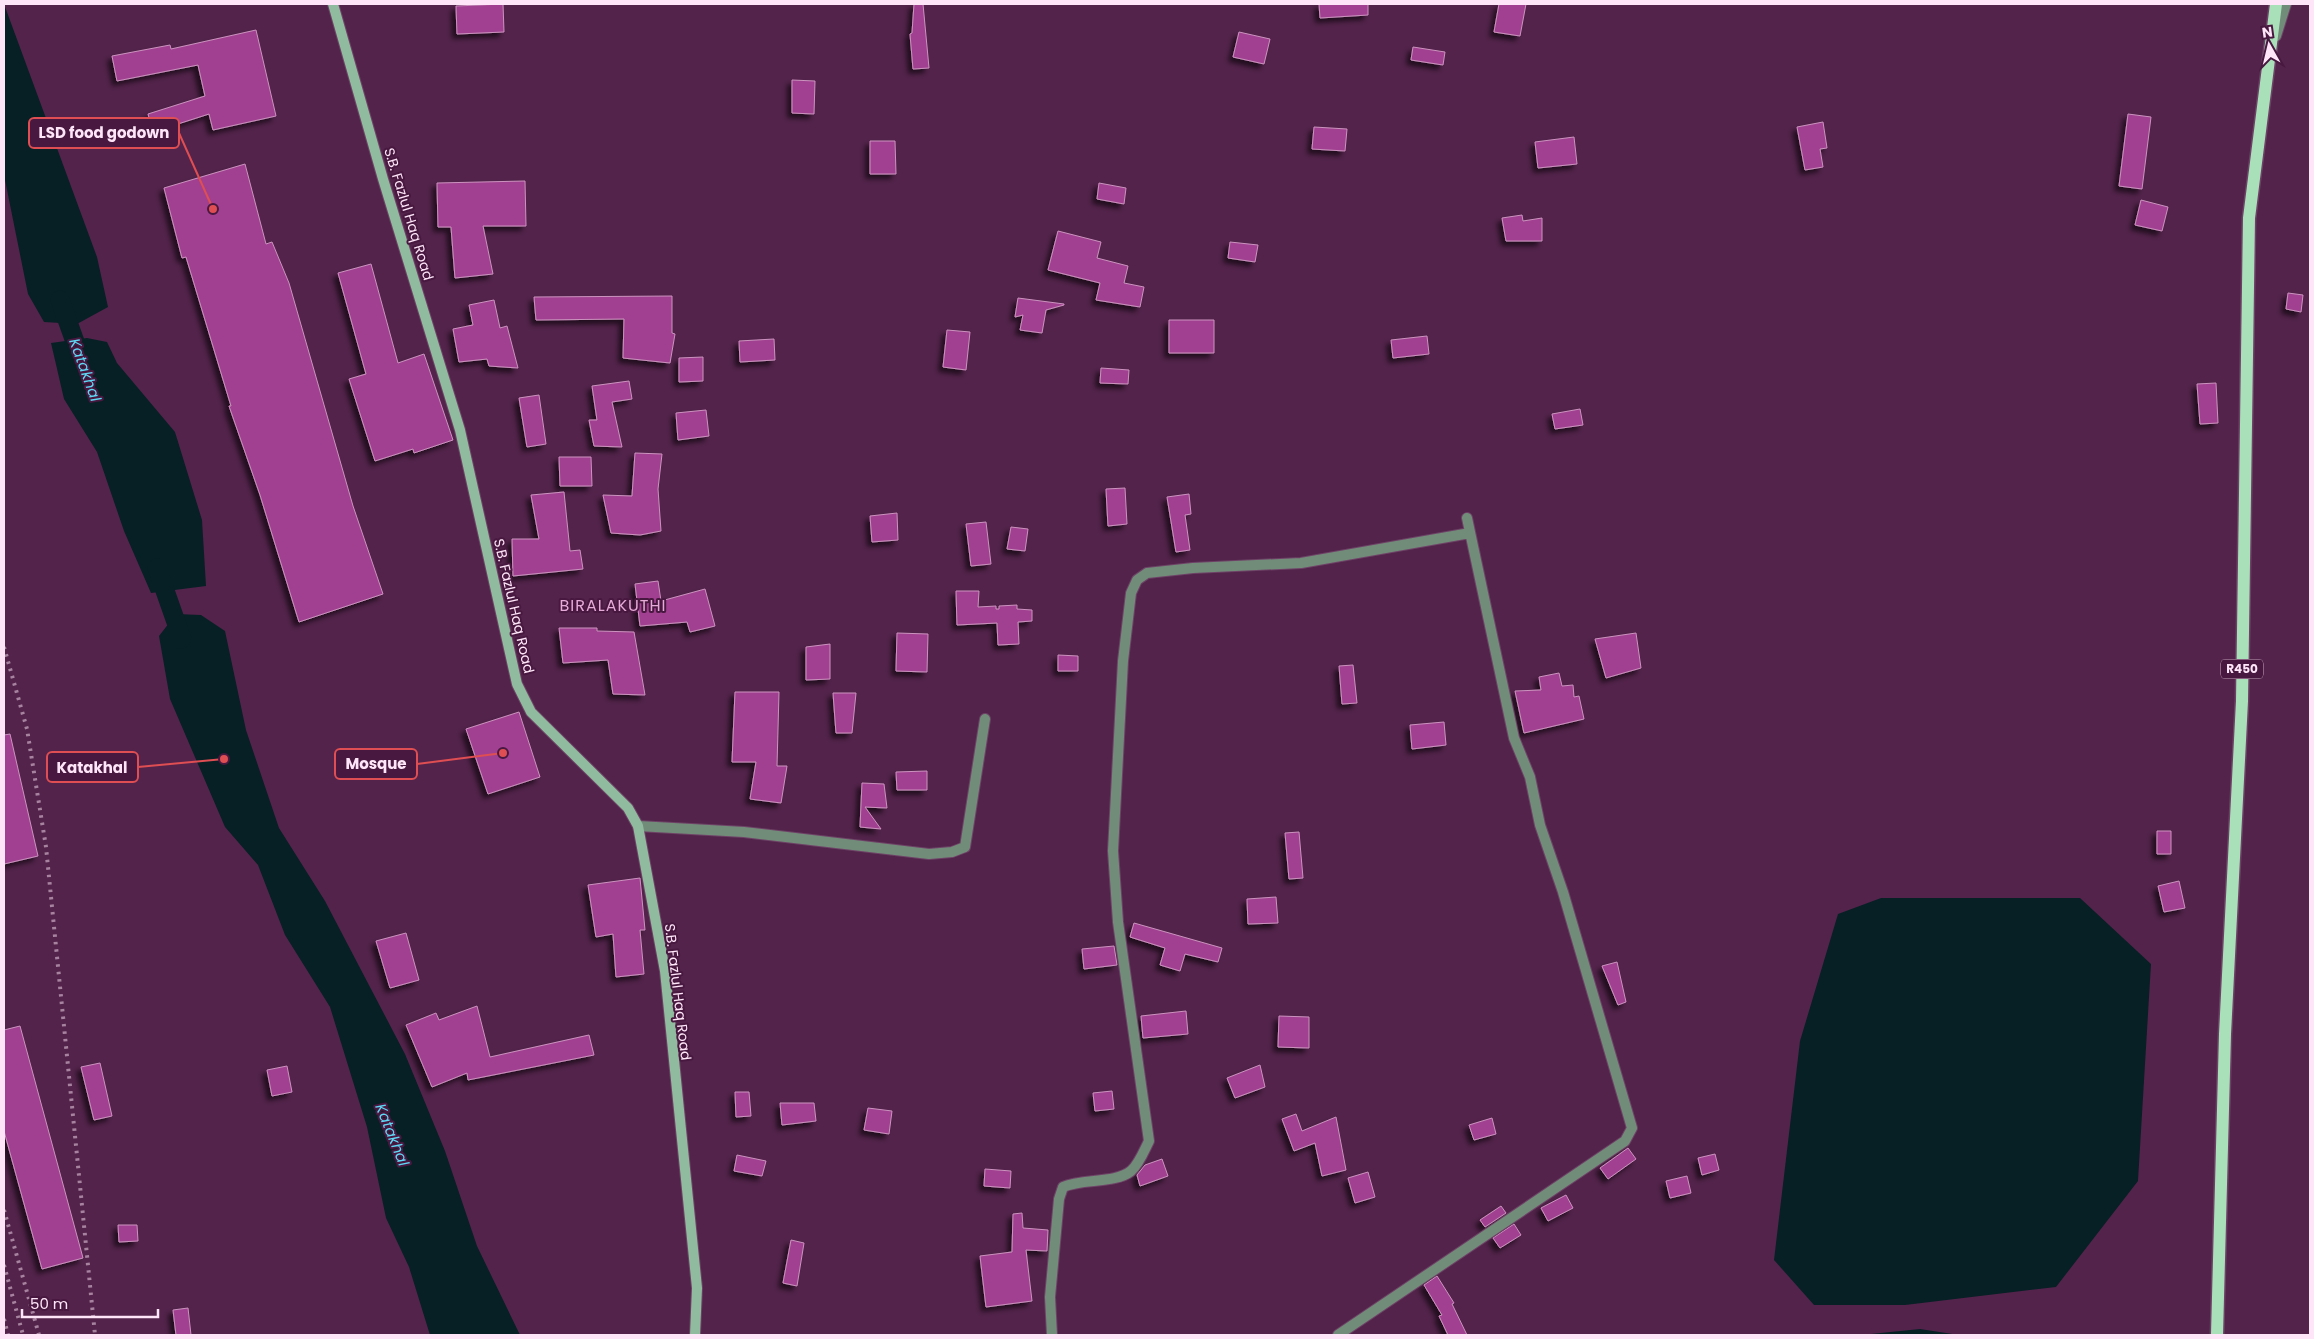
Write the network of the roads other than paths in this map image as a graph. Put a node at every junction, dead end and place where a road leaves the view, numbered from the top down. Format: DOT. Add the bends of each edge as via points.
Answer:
graph roads {
  1 [pos="333,4"];
  2 [pos="2276,4"];
  3 [pos="2286,4"];
  4 [pos="2271,48"];
  5 [pos="1468,518"];
  6 [pos="1470,533"];
  7 [pos="985,719"];
  8 [pos="638,826"];
  9 [pos="695,1335"];
  10 [pos="1052,1335"];
  11 [pos="1338,1335"];
  12 [pos="2217,1335"];
  1 -- 8 [label="main road, S.B. Fazlul Haq Road" via="460,430 517,684 531,712 628,808"];
  2 -- 4 [label="main road, R450"];
  3 -- 4 [label="street"];
  4 -- 12 [label="main road, R450" via="2249,218 2242,701 2225,1034"];
  5 -- 6 [label="street"];
  6 -- 10 [label="street" via="1301,563 1193,568 1147,573 1137,580 1131,593 1123,661 1113,851 1118,922 1149,1141 1130,1172 1063,1187 1059,1199 1050,1297"];
  6 -- 11 [label="street" via="1514,738 1530,777 1540,825 1566,901 1632,1128 1625,1141"];
  7 -- 8 [label="street" via="965,847 952,852 929,854 744,832"];
  8 -- 9 [label="main road, S.B. Fazlul Haq Road" via="664,970 697,1288"];
}
